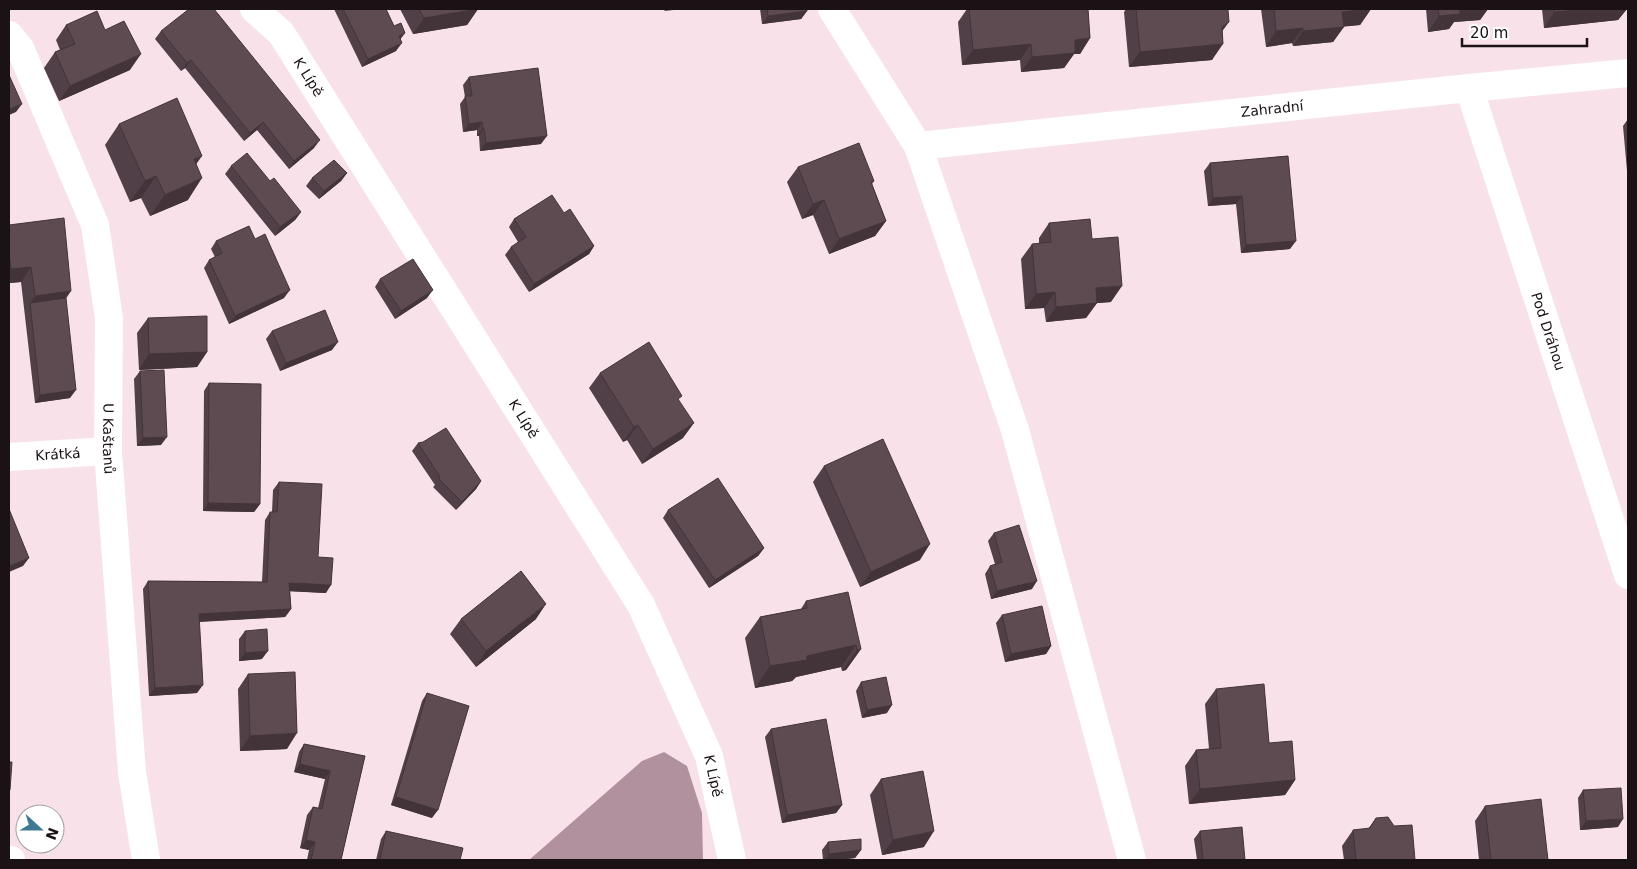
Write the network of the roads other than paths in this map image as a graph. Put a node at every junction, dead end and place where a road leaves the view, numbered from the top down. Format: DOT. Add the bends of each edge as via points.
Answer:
graph roads {
  1 [pos="254,9"];
  2 [pos="832,9"];
  3 [pos="283,21"];
  4 [pos="9,34"];
  5 [pos="1628,74"];
  6 [pos="1469,88"];
  7 [pos="918,146"];
  8 [pos="108,451"];
  9 [pos="9,457"];
  10 [pos="1628,575"];
  11 [pos="146,860"];
  12 [pos="732,860"];
  13 [pos="1132,860"];
  1 -- 3 [label="street, K Lípě"];
  2 -- 7 [label="street"];
  3 -- 12 [label="street, K Lípě" via="641,605 709,756"];
  4 -- 8 [label="street, U Kaštanů" via="20,48 95,225 109,318"];
  5 -- 6 [label="street, Zahradní"];
  6 -- 7 [label="street, Zahradní"];
  6 -- 10 [label="street, Pod Dráhou"];
  7 -- 13 [label="street" via="1015,430"];
  8 -- 9 [label="street, Krátká"];
  8 -- 11 [label="street, U Kaštanů" via="132,772"];
}
